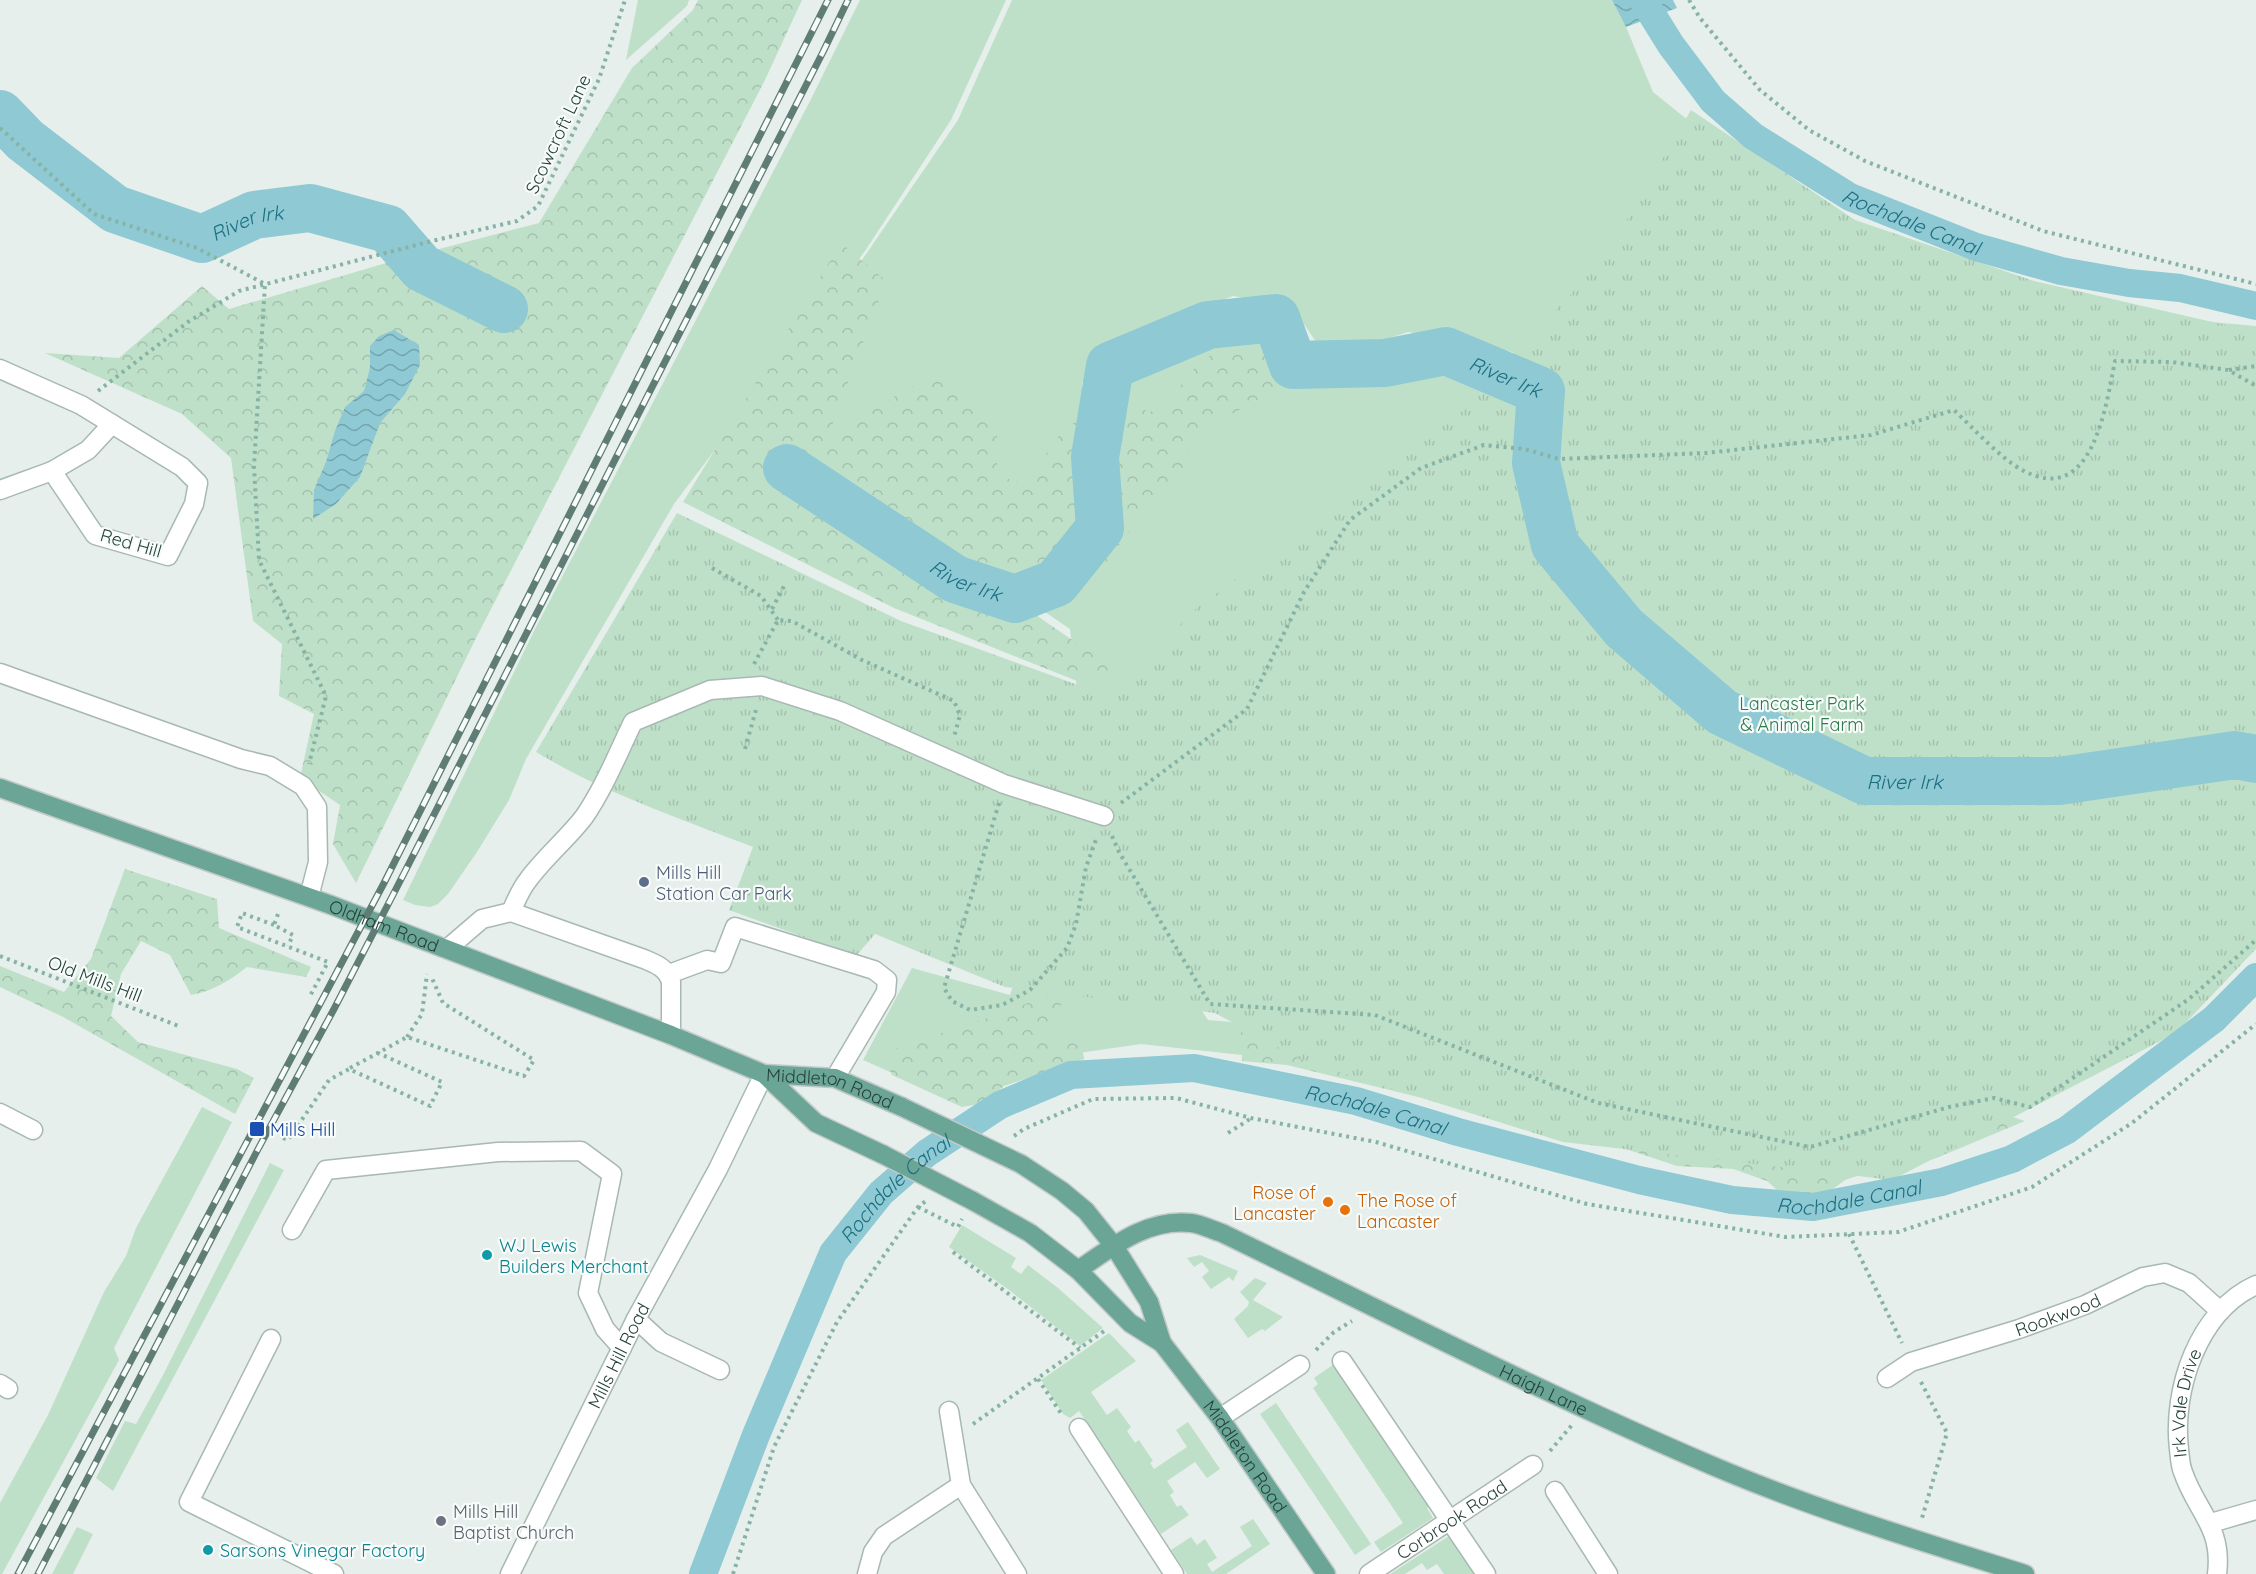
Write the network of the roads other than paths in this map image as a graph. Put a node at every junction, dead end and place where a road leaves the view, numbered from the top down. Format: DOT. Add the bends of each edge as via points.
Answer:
graph roads {
  1 [pos="0,369"];
  2 [pos="112,424"];
  3 [pos="52,471"];
  4 [pos="0,490"];
  5 [pos="0,673"];
  6 [pos="0,788"];
  7 [pos="1104,816"];
  8 [pos="309,897"];
  9 [pos="511,912"];
  10 [pos="447,949"];
  11 [pos="669,974"];
  12 [pos="671,1035"];
  13 [pos="764,1074"];
  14 [pos="835,1078"];
  15 [pos="0,1113"];
  16 [pos="33,1130"];
  17 [pos="292,1230"];
  18 [pos="1114,1246"];
  19 [pos="1078,1270"];
  20 [pos="2256,1285"];
  21 [pos="2220,1311"];
  22 [pos="636,1319"];
  23 [pos="271,1339"];
  24 [pos="1162,1343"];
  25 [pos="622,1348"];
  26 [pos="1341,1360"];
  27 [pos="1300,1365"];
  28 [pos="720,1370"];
  29 [pos="1887,1378"];
  30 [pos="949,1411"];
  31 [pos="1220,1418"];
  32 [pos="1078,1428"];
  33 [pos="1533,1465"];
  34 [pos="961,1485"];
  35 [pos="1555,1491"];
  36 [pos="2256,1510"];
  37 [pos="1451,1520"];
  38 [pos="2211,1523"];
  39 [pos="2000,1570"];
  40 [pos="334,1574"];
  41 [pos="510,1574"];
  42 [pos="867,1574"];
  43 [pos="1017,1574"];
  44 [pos="1174,1574"];
  45 [pos="1326,1574"];
  46 [pos="1370,1574"];
  47 [pos="1486,1574"];
  48 [pos="1608,1574"];
  49 [pos="2025,1574"];
  50 [pos="2217,1574"];
  1 -- 2 [label="street" via="81,405"];
  2 -- 3 [label="street" via="88,450"];
  2 -- 3 [label="street, Red Hill" via="182,467 198,483 194,504 168,556 95,535"];
  3 -- 4 [label="street"];
  5 -- 8 [label="street" via="240,759 270,766 303,786 317,807 318,862"];
  6 -- 8 [label="main road, Oldham Road"];
  7 -- 9 [label="street" via="1004,784 840,711 762,686 710,690 633,722 584,816 529,879"];
  8 -- 10 [label="main road, Oldham Road"];
  9 -- 10 [label="street" via="482,919"];
  9 -- 11 [label="street" via="644,959"];
  10 -- 12 [label="main road, Oldham Road"];
  11 -- 12 [label="street"];
  11 -- 14 [label="street" via="707,960 722,963 735,927 874,970 886,980 886,992"];
  12 -- 13 [label="main road, Oldham Road"];
  13 -- 14 [label="main road, Middleton Road"];
  13 -- 19 [label="main road, Middleton Road, bridge" via="816,1123 973,1201 1030,1233"];
  13 -- 22 [label="street, Mills Hill Road" via="718,1169"];
  14 -- 18 [label="main road, Middleton Road, bridge" via="1021,1164 1086,1211"];
  15 -- 16 [label="street"];
  17 -- 25 [label="street" via="327,1170 498,1152 581,1151 612,1174 588,1293 605,1329"];
  18 -- 19 [label="main road, Haigh Lane"];
  18 -- 24 [label="main road, Middleton Road" via="1149,1302"];
  18 -- 39 [label="main road, Haigh Lane" via="1139,1231 1166,1224 1192,1223 1222,1233 1581,1407 1714,1466 1804,1502"];
  19 -- 24 [label="main road, Middleton Road" via="1130,1323"];
  20 -- 21 [label="street, Irk Vale Drive"];
  21 -- 29 [label="street, Rookwood" via="2189,1283 2165,1273 2143,1277 2085,1305 1911,1362"];
  21 -- 38 [label="street, Irk Vale Drive" via="2197,1344 2178,1414 2182,1470"];
  22 -- 25 [label="street, Mills Hill Road"];
  22 -- 28 [label="street" via="661,1342"];
  23 -- 40 [label="street" via="189,1502"];
  24 -- 31 [label="main road, Middleton Road"];
  25 -- 41 [label="street, Mills Hill Road"];
  26 -- 37 [label="street"];
  27 -- 31 [label="street"];
  30 -- 34 [label="street"];
  31 -- 45 [label="main road, Middleton Road"];
  32 -- 44 [label="street"];
  33 -- 37 [label="street, Corbrook Road"];
  34 -- 42 [label="street" via="884,1536 873,1552"];
  34 -- 43 [label="street"];
  35 -- 48 [label="street"];
  36 -- 38 [label="street"];
  37 -- 46 [label="street, Corbrook Road"];
  37 -- 47 [label="street"];
  38 -- 50 [label="street, Irk Vale Drive"];
  39 -- 49 [label="main road, Haigh Lane"];
}
